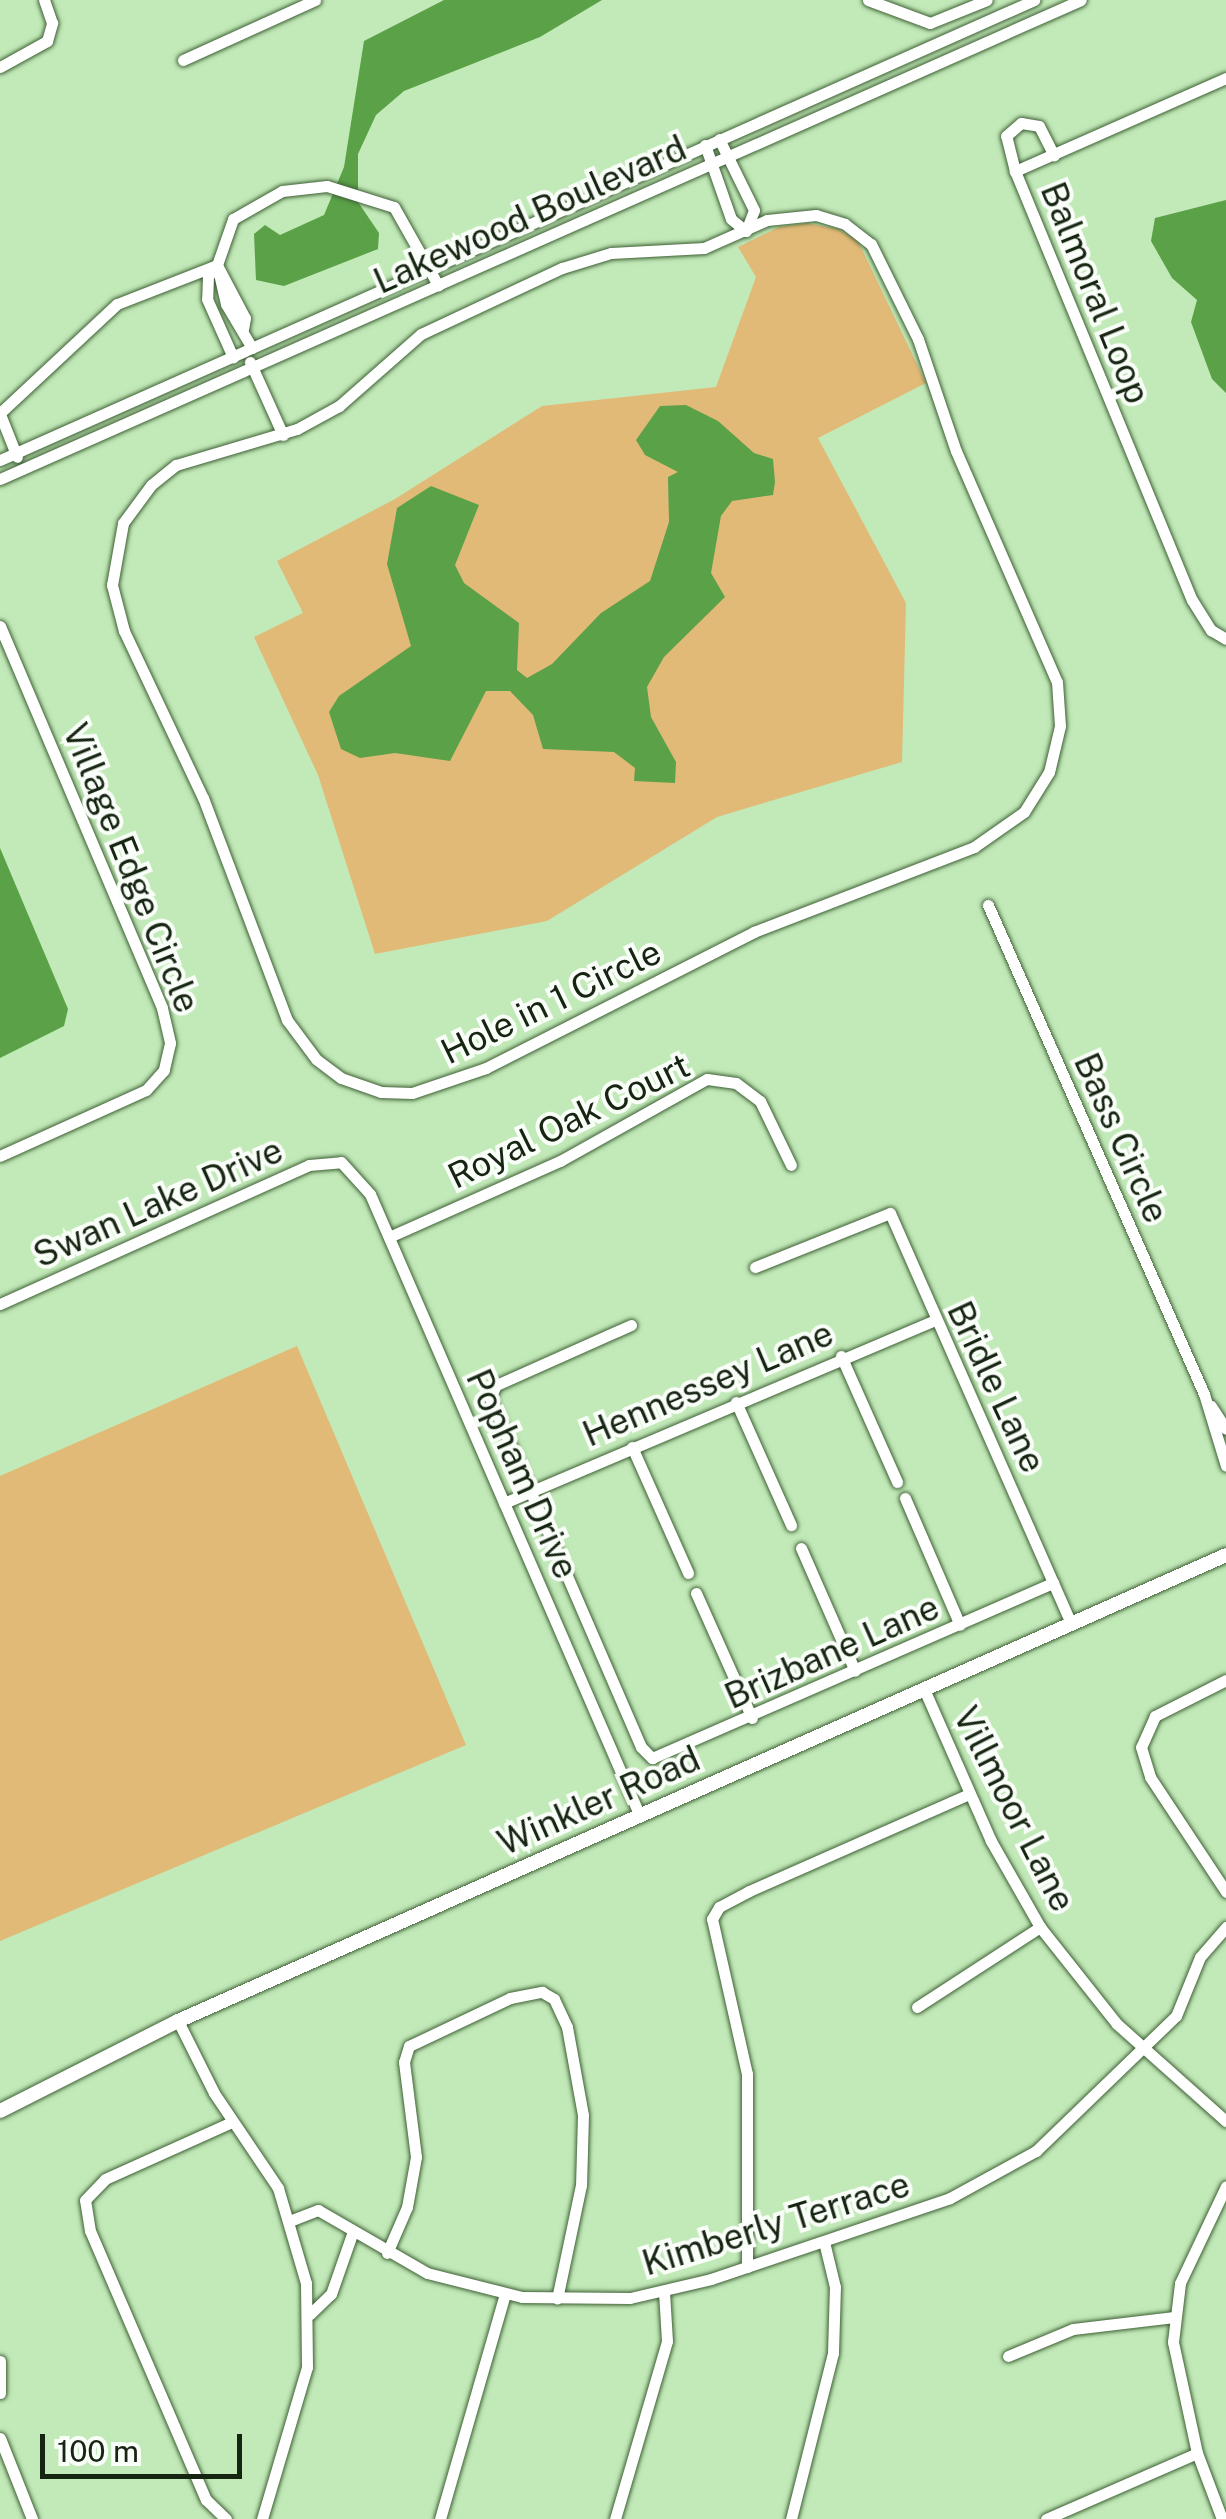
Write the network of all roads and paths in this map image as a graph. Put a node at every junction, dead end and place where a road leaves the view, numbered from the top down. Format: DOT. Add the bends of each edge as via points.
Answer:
graph roads {
  1 [pos="44,0"];
  2 [pos="316,0"];
  3 [pos="868,0"];
  4 [pos="987,0"];
  5 [pos="995,0"];
  6 [pos="1034,0"];
  7 [pos="1081,0"];
  8 [pos="1001,14"];
  9 [pos="1008,30"];
  10 [pos="183,60"];
  11 [pos="0,67"];
  12 [pos="1226,78"];
  13 [pos="719,138"];
  14 [pos="704,145"];
  15 [pos="1054,155"];
  16 [pos="727,158"];
  17 [pos="711,165"];
  18 [pos="1015,171"];
  19 [pos="746,231"];
  20 [pos="217,265"];
  21 [pos="431,268"];
  22 [pos="438,285"];
  23 [pos="240,326"];
  24 [pos="221,331"];
  25 [pos="243,352"];
  26 [pos="252,367"];
  27 [pos="0,413"];
  28 [pos="283,435"];
  29 [pos="0,444"];
  30 [pos="7,457"];
  31 [pos="12,474"];
  32 [pos="0,626"];
  33 [pos="1226,639"];
  34 [pos="988,905"];
  35 [pos="0,1156"];
  36 [pos="341,1162"];
  37 [pos="791,1166"];
  38 [pos="389,1237"];
  39 [pos="755,1268"];
  40 [pos="0,1304"];
  41 [pos="935,1320"];
  42 [pos="631,1325"];
  43 [pos="841,1356"];
  44 [pos="1204,1394"];
  45 [pos="736,1402"];
  46 [pos="1226,1429"];
  47 [pos="632,1447"];
  48 [pos="1226,1466"];
  49 [pos="897,1482"];
  50 [pos="530,1491"];
  51 [pos="904,1498"];
  52 [pos="504,1503"];
  53 [pos="791,1525"];
  54 [pos="801,1548"];
  55 [pos="1226,1555"];
  56 [pos="688,1573"];
  57 [pos="1053,1583"];
  58 [pos="696,1593"];
  59 [pos="1070,1624"];
  60 [pos="960,1625"];
  61 [pos="856,1672"];
  62 [pos="1226,1680"];
  63 [pos="924,1689"];
  64 [pos="752,1718"];
  65 [pos="970,1794"];
  66 [pos="640,1816"];
  67 [pos="1226,1892"];
  68 [pos="1040,1927"];
  69 [pos="1226,1927"];
  70 [pos="918,2007"];
  71 [pos="178,2021"];
  72 [pos="1143,2051"];
  73 [pos="0,2111"];
  74 [pos="1226,2121"];
  75 [pos="232,2122"];
  76 [pos="1226,2186"];
  77 [pos="292,2220"];
  78 [pos="352,2234"];
  79 [pos="824,2242"];
  80 [pos="387,2253"];
  81 [pos="747,2267"];
  82 [pos="664,2292"];
  83 [pos="505,2294"];
  84 [pos="557,2300"];
  85 [pos="310,2314"];
  86 [pos="1174,2318"];
  87 [pos="1008,2356"];
  88 [pos="0,2361"];
  89 [pos="0,2393"];
  90 [pos="0,2438"];
  91 [pos="1197,2454"];
  92 [pos="32,2519"];
  93 [pos="226,2519"];
  94 [pos="262,2519"];
  95 [pos="440,2519"];
  96 [pos="616,2519"];
  97 [pos="791,2519"];
  98 [pos="1046,2519"];
  99 [pos="1222,2519"];
  1 -- 11 [label="street" via="52,24 47,40"];
  2 -- 10 [label="street"];
  3 -- 4 [label="street" via="930,24"];
  5 -- 8 [label="street"];
  6 -- 8 [label="street, Lakewood Boulevard"];
  7 -- 9 [label="street, Lakewood Boulevard"];
  8 -- 9 [label="street"];
  8 -- 13 [label="street, Lakewood Boulevard"];
  9 -- 16 [label="street, Lakewood Boulevard"];
  12 -- 15 [label="street, Balmoral Loop"];
  13 -- 14 [label="street, Lakewood Boulevard"];
  13 -- 16 [label="street"];
  14 -- 17 [label="street"];
  14 -- 21 [label="street, Lakewood Boulevard"];
  15 -- 18 [label="street, Balmoral Loop"];
  15 -- 18 [label="street" via="1039,126 1014,126 1005,145"];
  16 -- 17 [label="street, Lakewood Boulevard"];
  16 -- 19 [label="street" via="754,210"];
  17 -- 19 [label="street" via="731,219"];
  17 -- 22 [label="street, Lakewood Boulevard"];
  18 -- 33 [label="street, Balmoral Loop" via="1192,600 1210,630"];
  19 -- 28 [label="street, Hole in 1 Circle" via="704,248 618,252 562,268 421,334 339,406"];
  19 -- 28 [label="street, Hole in 1 Circle" via="783,216 816,215 860,232 880,256 918,339 956,451 1048,655 1060,712 1054,759 1024,812 974,847 754,932 574,1028 428,1091 381,1092 342,1078 295,1034 190,769 118,615 114,551 123,523 151,485 191,458"];
  20 -- 21 [label="street" via="234,219 282,191 327,186 394,207"];
  20 -- 23 [label="street" via="245,318"];
  20 -- 24 [label="street" via="208,276 208,299"];
  20 -- 27 [label="street" via="117,304"];
  21 -- 22 [label="street"];
  21 -- 25 [label="street, Lakewood Boulevard"];
  22 -- 26 [label="street, Lakewood Boulevard"];
  23 -- 24 [label="street"];
  23 -- 25 [label="street"];
  24 -- 25 [label="street"];
  25 -- 26 [label="street"];
  25 -- 30 [label="street, Lakewood Boulevard"];
  26 -- 28 [label="street"];
  26 -- 31 [label="street, Lakewood Boulevard"];
  27 -- 30 [label="street"];
  29 -- 30 [label="street"];
  30 -- 31 [label="street"];
  32 -- 35 [label="street, Village Edge Circle" via="162,1008 170,1043 164,1070 146,1090"];
  34 -- 44 [label="street, Bass Circle"];
  36 -- 38 [label="street, Popham Drive" via="362,1180"];
  36 -- 40 [label="street, Swan Lake Drive" via="309,1166"];
  37 -- 38 [label="street, Royal Oak Court" via="760,1101 736,1083 707,1079 560,1161"];
  38 -- 52 [label="street, Popham Drive"];
  39 -- 41 [label="street, Bridle Lane" via="890,1213"];
  41 -- 43 [label="street, Hennessey Lane"];
  41 -- 57 [label="street, Bridle Lane"];
  42 -- 50 [label="street" via="496,1385 490,1398"];
  43 -- 45 [label="street, Hennessey Lane"];
  43 -- 49 [label="street"];
  44 -- 46 [label="street, Bass Circle"];
  44 -- 48 [label="street, Bass Circle"];
  45 -- 47 [label="street, Hennessey Lane"];
  45 -- 53 [label="street"];
  47 -- 50 [label="street, Hennessey Lane"];
  47 -- 56 [label="street"];
  50 -- 52 [label="street, Hennessey Lane"];
  50 -- 64 [label="street, Brizbane Lane" via="638,1740 652,1758"];
  51 -- 60 [label="street"];
  52 -- 66 [label="street, Popham Drive"];
  54 -- 61 [label="street"];
  55 -- 59 [label="street, Winkler Road"];
  57 -- 59 [label="street, Bridle Lane"];
  57 -- 60 [label="street, Brizbane Lane"];
  58 -- 64 [label="street"];
  59 -- 63 [label="street, Winkler Road"];
  60 -- 61 [label="street, Brizbane Lane"];
  61 -- 64 [label="street, Brizbane Lane"];
  62 -- 67 [label="street" via="1154,1716 1141,1747 1169,1810"];
  63 -- 65 [label="street, Villmoor Lane"];
  63 -- 66 [label="street, Winkler Road"];
  65 -- 68 [label="street, Villmoor Lane"];
  65 -- 81 [label="street" via="749,1891 719,1907 712,1919 746,2074"];
  66 -- 71 [label="street, Winkler Road"];
  68 -- 70 [label="street"];
  68 -- 72 [label="street, Villmoor Lane"];
  69 -- 72 [label="street, Kimberly Terrace" via="1200,1957 1176,2016"];
  71 -- 73 [label="street, Winkler Road"];
  71 -- 75 [label="street"];
  72 -- 74 [label="street, Villmoor Lane"];
  72 -- 79 [label="street, Kimberly Terrace" via="1061,2131 1010,2168 950,2198"];
  75 -- 77 [label="street" via="260,2156"];
  75 -- 93 [label="street" via="105,2179 84,2200 90,2232 206,2500"];
  76 -- 86 [label="street" via="1192,2254"];
  77 -- 78 [label="street, Kimberly Terrace" via="318,2210"];
  77 -- 85 [label="street"];
  78 -- 80 [label="street, Kimberly Terrace"];
  78 -- 85 [label="street" via="330,2294"];
  79 -- 81 [label="street, Kimberly Terrace"];
  79 -- 97 [label="street" via="835,2287 832,2368"];
  80 -- 83 [label="street, Kimberly Terrace" via="436,2276"];
  80 -- 84 [label="street" via="407,2206 416,2157 404,2062 410,2046 510,1998 542,1992 554,1999 568,2027 583,2115 581,2185"];
  81 -- 82 [label="street, Kimberly Terrace"];
  82 -- 84 [label="street, Kimberly Terrace"];
  82 -- 96 [label="street" via="666,2341"];
  83 -- 84 [label="street, Kimberly Terrace"];
  83 -- 95 [label="street"];
  85 -- 94 [label="street" via="307,2367"];
  86 -- 87 [label="street" via="1073,2330"];
  86 -- 91 [label="street" via="1176,2363"];
  88 -- 89 [label="street"];
  90 -- 92 [label="street"];
  91 -- 98 [label="street"];
  91 -- 99 [label="street"];
}
